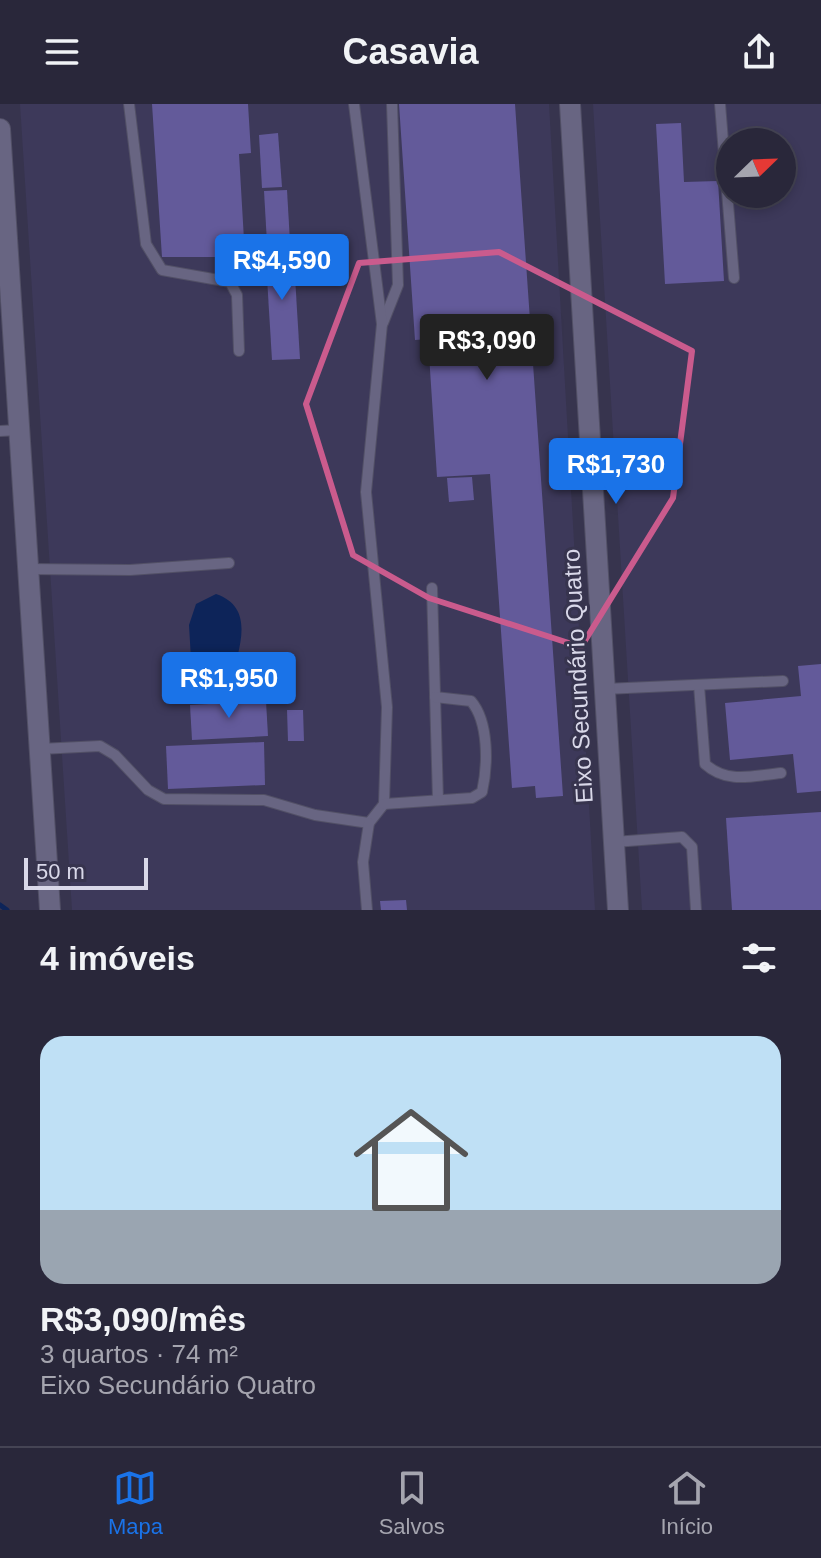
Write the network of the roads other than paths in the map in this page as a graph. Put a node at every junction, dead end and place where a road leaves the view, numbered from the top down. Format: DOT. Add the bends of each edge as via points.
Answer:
graph roads {
  1 [pos="129,104"];
  2 [pos="354,104"];
  3 [pos="392,104"];
  4 [pos="570,104"];
  5 [pos="720,104"];
  6 [pos="0,129"];
  7 [pos="734,278"];
  8 [pos="6,304"];
  9 [pos="382,324"];
  10 [pos="239,351"];
  11 [pos="10,431"];
  12 [pos="229,563"];
  13 [pos="28,569"];
  14 [pos="432,588"];
  15 [pos="783,681"];
  16 [pos="699,685"];
  17 [pos="605,689"];
  18 [pos="435,697"];
  19 [pos="40,749"];
  20 [pos="781,773"];
  21 [pos="438,800"];
  22 [pos="384,804"];
  23 [pos="369,823"];
  24 [pos="614,842"];
  25 [pos="50,910"];
  26 [pos="367,910"];
  27 [pos="618,910"];
  28 [pos="696,910"];
  1 -- 10 [label="lane" via="146,244 162,270 230,282 237,295"];
  2 -- 9 [label="lane"];
  3 -- 9 [label="lane" via="398,285"];
  4 -- 17 [label="street, Eixo Secundário Quatro"];
  5 -- 7 [label="lane"];
  6 -- 8 [label="street"];
  8 -- 11 [label="street"];
  9 -- 22 [label="lane" via="366,492 387,707"];
  11 -- 13 [label="street"];
  12 -- 13 [label="lane" via="130,570"];
  13 -- 19 [label="street"];
  14 -- 18 [label="lane"];
  15 -- 16 [label="lane"];
  16 -- 17 [label="lane"];
  16 -- 20 [label="lane" via="705,764 718,776 732,779"];
  17 -- 24 [label="street, Eixo Secundário Quatro"];
  18 -- 21 [label="lane"];
  18 -- 21 [label="lane" via="471,701 481,713 486,775 482,792 472,798"];
  19 -- 23 [label="lane" via="100,746 164,799 264,800"];
  19 -- 25 [label="street"];
  21 -- 22 [label="lane"];
  22 -- 23 [label="lane"];
  23 -- 26 [label="lane" via="363,862"];
  24 -- 27 [label="street, Eixo Secundário Quatro"];
  24 -- 28 [label="lane" via="682,837 692,847"];
}
